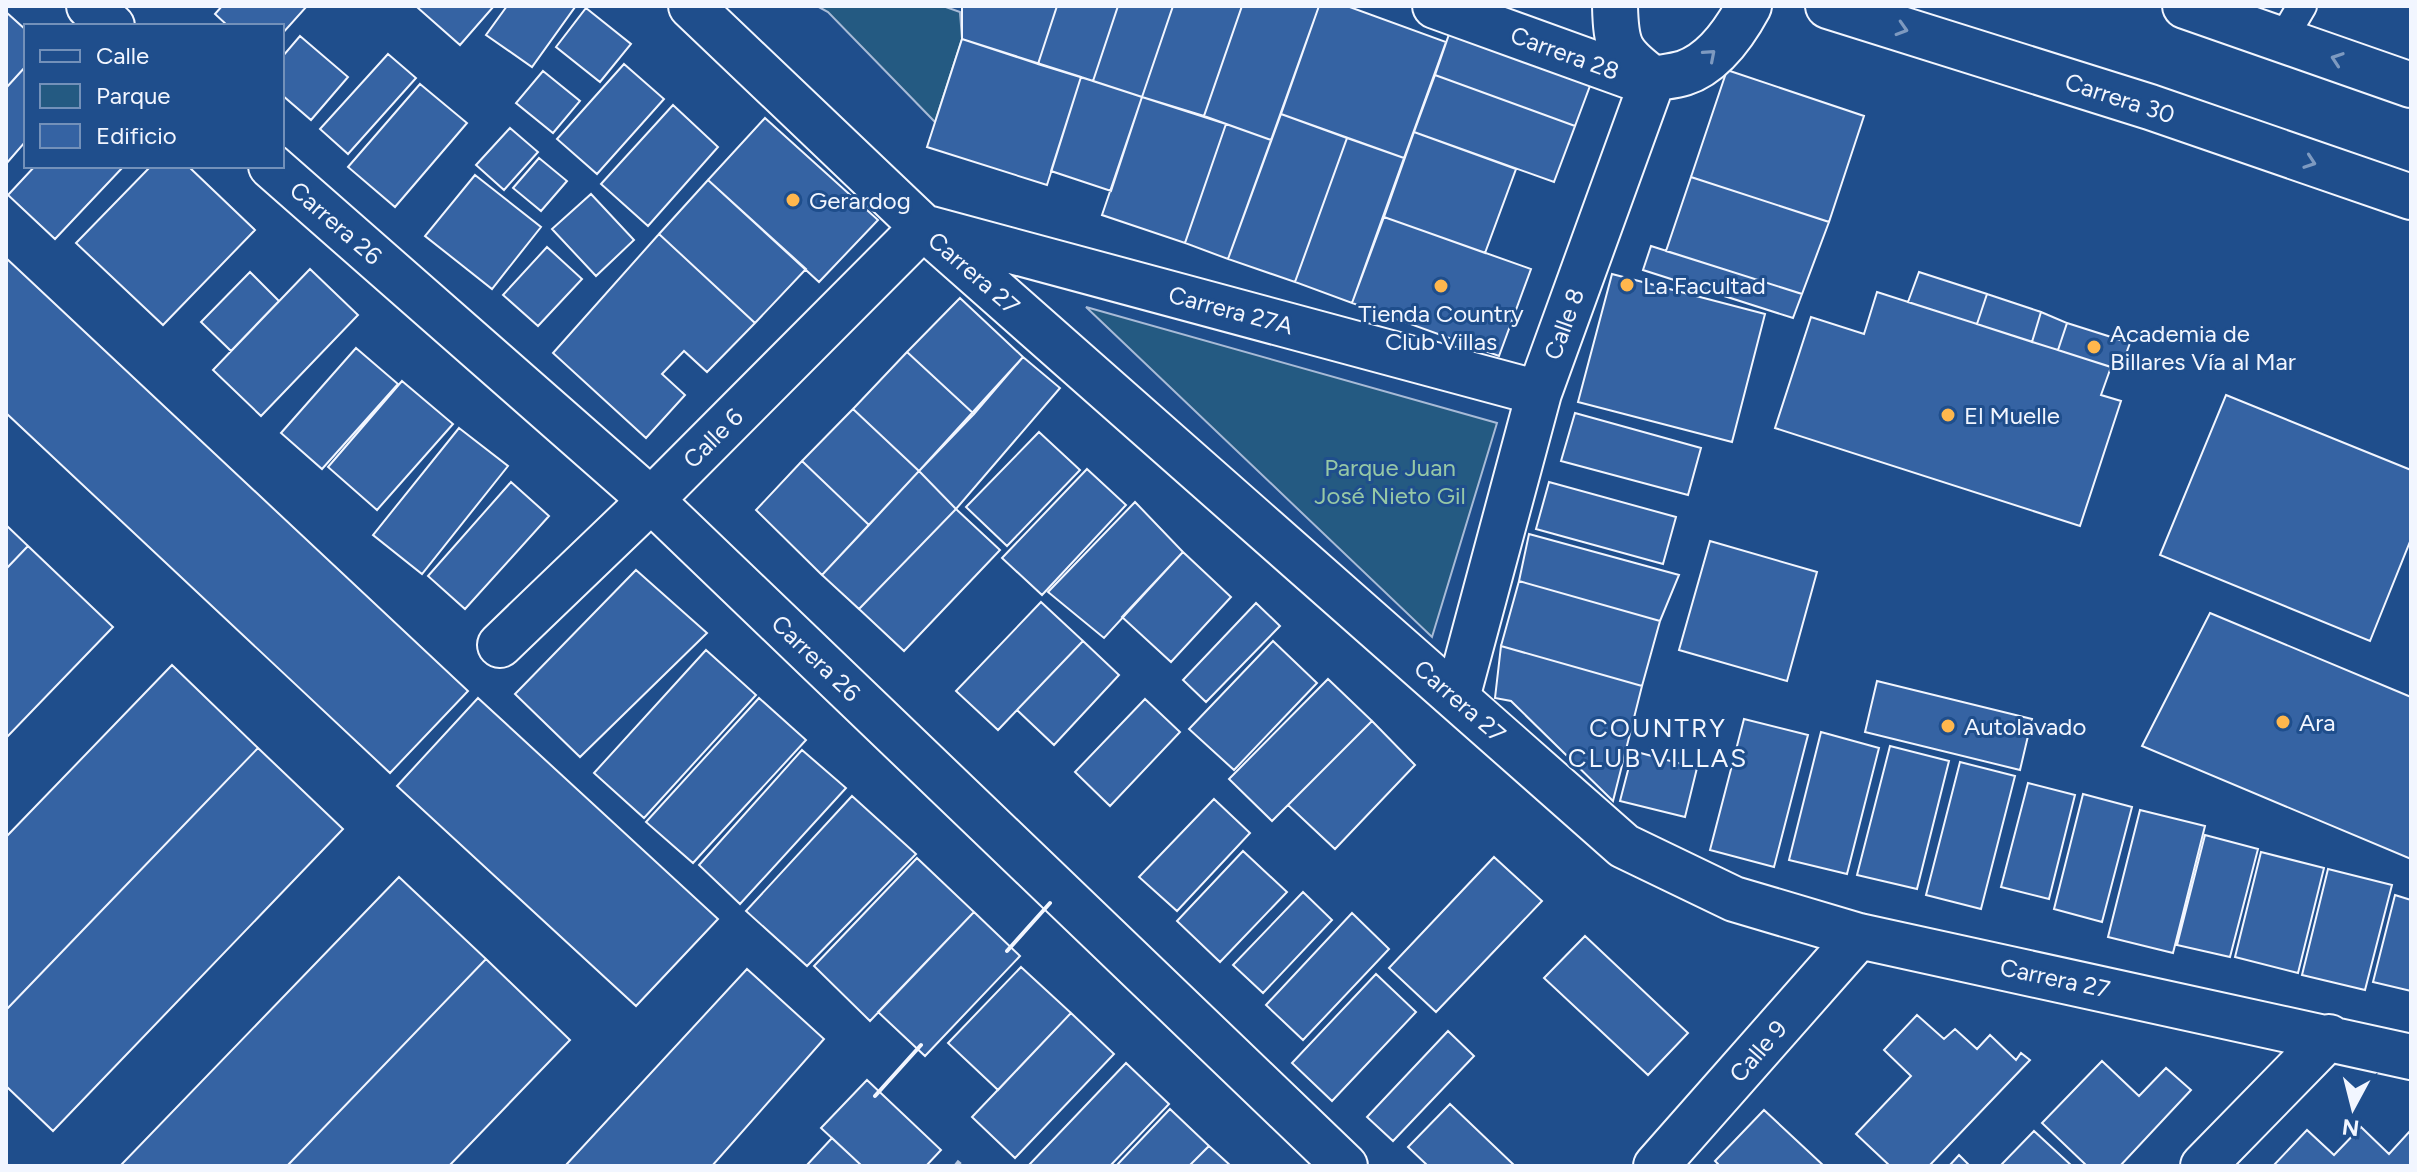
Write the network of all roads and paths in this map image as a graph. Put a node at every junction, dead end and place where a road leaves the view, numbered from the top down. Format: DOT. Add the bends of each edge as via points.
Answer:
graph roads {
  1 [pos="89,6"];
  2 [pos="691,6"];
  3 [pos="1435,6"];
  4 [pos="1615,6"];
  5 [pos="1749,6"];
  6 [pos="1828,6"];
  7 [pos="2185,6"];
  8 [pos="2292,23"];
  9 [pos="110,24"];
  10 [pos="1652,81"];
  11 [pos="2411,85"];
  12 [pos="273,168"];
  13 [pos="2411,197"];
  14 [pos="923,227"];
  15 [pos="1539,393"];
  16 [pos="651,500"];
  17 [pos="500,645"];
  18 [pos="1457,698"];
  19 [pos="1859,936"];
  20 [pos="2329,1037"];
  21 [pos="2411,1057"];
  22 [pos="1345,1166"];
  23 [pos="1656,1166"];
  24 [pos="2203,1166"];
  1 -- 9 [label="street"];
  2 -- 14 [label="street, Carrera 27"];
  3 -- 10 [label="street, Carrera 28"];
  4 -- 10 [label="street" via="1616,32 1627,59"];
  10 -- 5 [label="street, one-way" via="1709,59 1736,30"];
  6 -- 13 [label="street, Carrera 30, one-way" via="2150,107"];
  7 -- 8 [label="street"];
  11 -- 8 [label="street, one-way"];
  10 -- 15 [label="street, Calle 8"];
  12 -- 16 [label="street, Carrera 26"];
  14 -- 15 [label="street, Carrera 27A"];
  14 -- 16 [label="street, Calle 6"];
  14 -- 18 [label="street, Carrera 27"];
  15 -- 18 [label="street, Calle 8"];
  16 -- 17 [label="street, Calle 6"];
  16 -- 22 [label="street, Carrera 26"];
  18 -- 19 [label="street, Carrera 27" via="1624,846 1734,899"];
  19 -- 20 [label="street, Carrera 27"];
  19 -- 23 [label="street, Calle 9"];
  20 -- 21 [label="street, Carrera 27"];
  20 -- 24 [label="street"];
}
